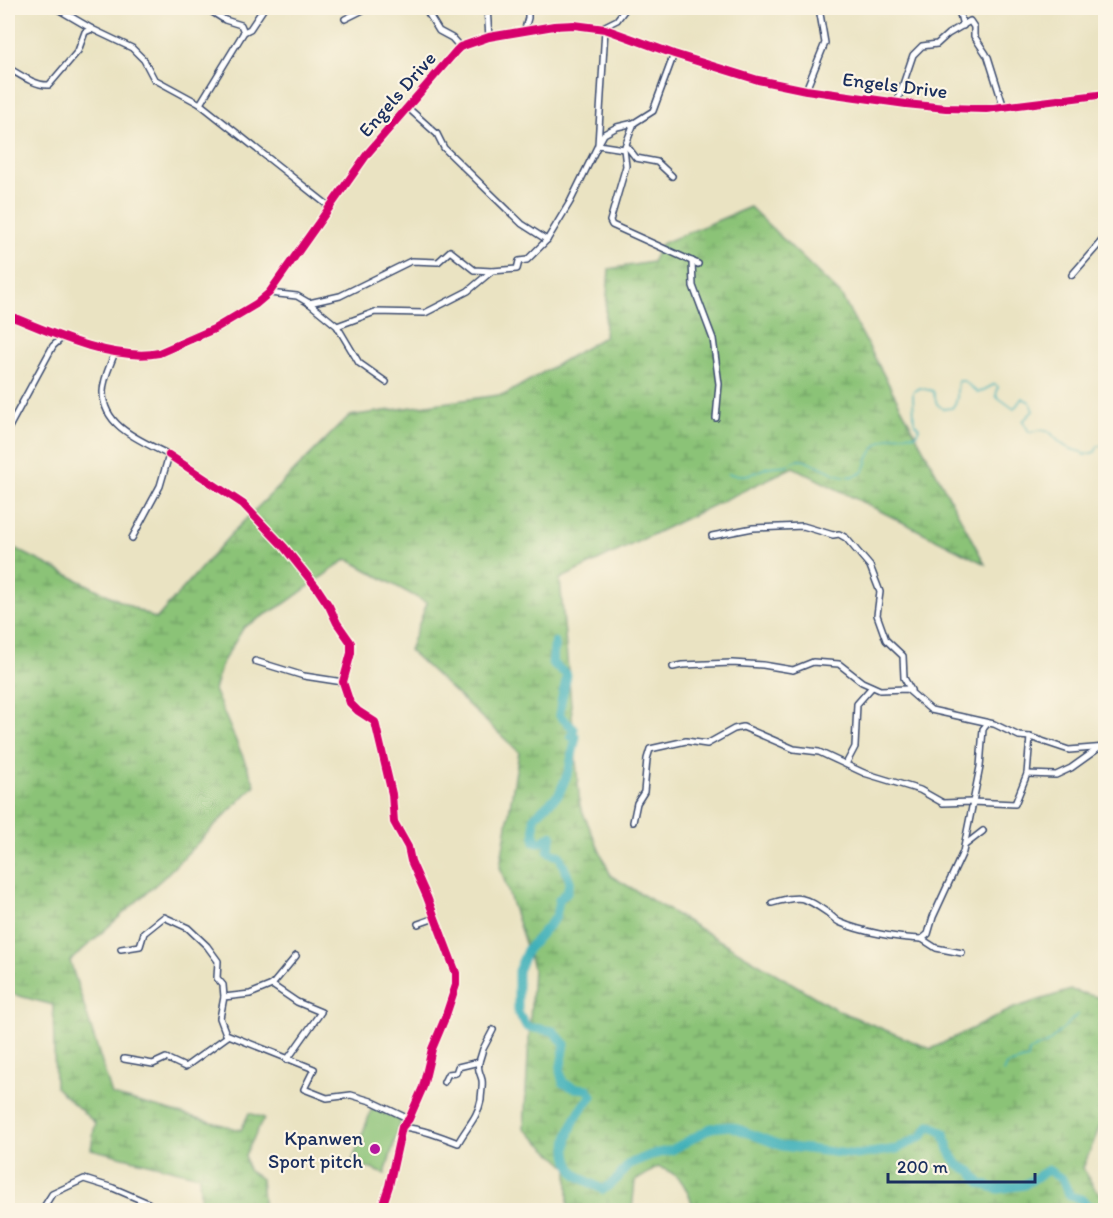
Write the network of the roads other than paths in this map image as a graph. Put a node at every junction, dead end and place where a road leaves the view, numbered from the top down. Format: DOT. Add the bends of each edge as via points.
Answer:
graph roads {
  1 [pos="56,8"];
  2 [pos="206,8"];
  3 [pos="264,8"];
  4 [pos="366,8"];
  5 [pos="425,8"];
  6 [pos="487,8"];
  7 [pos="528,8"];
  8 [pos="626,8"];
  9 [pos="819,8"];
  10 [pos="69,11"];
  11 [pos="960,14"];
  12 [pos="345,19"];
  13 [pos="963,26"];
  14 [pos="92,28"];
  15 [pos="603,29"];
  16 [pos="244,32"];
  17 [pos="524,32"];
  18 [pos="489,37"];
  19 [pos="460,47"];
  20 [pos="674,54"];
  21 [pos="8,68"];
  22 [pos="806,90"];
  23 [pos="1106,94"];
  24 [pos="897,102"];
  25 [pos="200,104"];
  26 [pos="407,107"];
  27 [pos="1004,108"];
  28 [pos="634,123"];
  29 [pos="598,145"];
  30 [pos="625,147"];
  31 [pos="672,176"];
  32 [pos="330,207"];
  33 [pos="1106,236"];
  34 [pos="548,240"];
  35 [pos="692,261"];
  36 [pos="698,264"];
  37 [pos="492,271"];
  38 [pos="1072,275"];
  39 [pos="269,294"];
  40 [pos="309,303"];
  41 [pos="8,315"];
  42 [pos="337,326"];
  43 [pos="63,337"];
  44 [pos="115,352"];
  45 [pos="386,382"];
  46 [pos="716,418"];
  47 [pos="8,429"];
  48 [pos="169,455"];
  49 [pos="712,537"];
  50 [pos="132,538"];
  51 [pos="255,661"];
  52 [pos="673,668"];
  53 [pos="343,682"];
  54 [pos="873,687"];
  55 [pos="913,693"];
  56 [pos="988,723"];
  57 [pos="1030,737"];
  58 [pos="1103,747"];
  59 [pos="846,764"];
  60 [pos="1027,774"];
  61 [pos="972,802"];
  62 [pos="633,822"];
  63 [pos="983,831"];
  64 [pos="964,845"];
  65 [pos="772,903"];
  66 [pos="435,918"];
  67 [pos="418,924"];
  68 [pos="922,939"];
  69 [pos="121,949"];
  70 [pos="962,954"];
  71 [pos="296,956"];
  72 [pos="272,985"];
  73 [pos="224,997"];
  74 [pos="493,1030"];
  75 [pos="228,1036"];
  76 [pos="124,1059"];
  77 [pos="287,1060"];
  78 [pos="479,1062"];
  79 [pos="444,1082"];
  80 [pos="409,1119"];
  81 [pos="402,1127"];
  82 [pos="148,1203"];
  83 [pos="42,1210"];
  84 [pos="381,1210"];
  1 -- 10 [label="street"];
  2 -- 16 [label="street" via="241,25"];
  3 -- 16 [label="street"];
  4 -- 12 [label="street"];
  5 -- 19 [label="street" via="439,32"];
  6 -- 18 [label="street"];
  7 -- 17 [label="street"];
  8 -- 15 [label="street"];
  9 -- 22 [label="street" via="825,43"];
  10 -- 14 [label="street"];
  11 -- 13 [label="street"];
  13 -- 24 [label="street" via="937,44 922,46 913,55"];
  13 -- 27 [label="street" via="970,21 974,27 974,36 987,55"];
  14 -- 21 [label="street" via="85,32 78,51 49,85"];
  14 -- 25 [label="street" via="132,48 154,79"];
  15 -- 17 [label="street, Engels Drive" via="559,26"];
  15 -- 20 [label="street, Engels Drive"];
  15 -- 29 [label="street"];
  16 -- 25 [label="street"];
  17 -- 18 [label="street, Engels Drive"];
  18 -- 19 [label="street, Engels Drive"];
  19 -- 26 [label="street, Engels Drive"];
  20 -- 22 [label="street, Engels Drive" via="732,73"];
  20 -- 28 [label="street" via="653,111"];
  22 -- 24 [label="street, Engels Drive"];
  23 -- 27 [label="street, Engels Drive"];
  24 -- 27 [label="street, Engels Drive" via="971,110"];
  25 -- 32 [label="street"];
  26 -- 32 [label="street, Engels Drive"];
  26 -- 34 [label="street" via="522,224"];
  28 -- 29 [label="street" via="604,134"];
  28 -- 30 [label="street"];
  29 -- 30 [label="street"];
  29 -- 34 [label="street"];
  30 -- 31 [label="street" via="636,158 657,162"];
  30 -- 35 [label="street" via="626,166 612,225"];
  32 -- 39 [label="street, Engels Drive"];
  33 -- 38 [label="street"];
  34 -- 37 [label="street" via="527,260 519,261 517,269"];
  35 -- 36 [label="street"];
  35 -- 46 [label="street" via="693,286 713,339 719,384"];
  37 -- 40 [label="street" via="474,270 450,251 438,262 411,261 340,296"];
  37 -- 42 [label="street" via="468,291 425,313 375,312"];
  39 -- 40 [label="street" via="297,296"];
  39 -- 44 [label="street, Engels Drive" via="220,326 159,353"];
  40 -- 42 [label="street"];
  41 -- 43 [label="street, Engels Drive"];
  42 -- 45 [label="street" via="360,363"];
  43 -- 44 [label="street, Engels Drive"];
  43 -- 47 [label="street" via="53,346"];
  44 -- 48 [label="street" via="103,392 110,418 125,432"];
  48 -- 50 [label="street" via="160,486"];
  48 -- 53 [label="street" via="243,504 317,588 351,644"];
  49 -- 55 [label="street" via="753,528 803,526 846,538 870,566 880,592 877,615 886,640 903,656 904,678"];
  51 -- 53 [label="street" via="304,676"];
  52 -- 54 [label="street" via="732,663 793,670 813,662 839,664"];
  53 -- 66 [label="street" via="350,703 375,722 392,794 394,822 408,847"];
  54 -- 55 [label="street" via="907,689"];
  54 -- 59 [label="street" via="857,704 855,747"];
  55 -- 56 [label="street" via="931,710"];
  56 -- 57 [label="street"];
  56 -- 61 [label="street" via="983,729"];
  57 -- 58 [label="street" via="1069,750"];
  57 -- 60 [label="street"];
  58 -- 60 [label="street" via="1056,775"];
  59 -- 61 [label="street" via="920,790 943,803"];
  59 -- 62 [label="street" via="819,752 779,744 743,727 707,744 686,741 650,749 644,792"];
  60 -- 61 [label="street" via="1015,804"];
  61 -- 64 [label="street"];
  63 -- 64 [label="street"];
  64 -- 68 [label="street" via="928,934"];
  65 -- 68 [label="street" via="794,897 807,899 836,921"];
  66 -- 67 [label="street"];
  66 -- 80 [label="street" via="456,973 456,986"];
  68 -- 70 [label="street" via="936,948"];
  69 -- 73 [label="street" via="141,946 144,933 164,917 188,928 218,961 217,978 223,985"];
  71 -- 72 [label="street"];
  72 -- 73 [label="street" via="250,994"];
  72 -- 77 [label="street" via="321,1012"];
  73 -- 75 [label="street" via="220,1018"];
  74 -- 78 [label="street"];
  75 -- 76 [label="street" via="185,1067 166,1058 153,1064"];
  75 -- 77 [label="street"];
  77 -- 80 [label="street" via="314,1070 304,1089 327,1098 351,1095"];
  78 -- 79 [label="street" via="458,1067"];
  78 -- 81 [label="street" via="480,1102 458,1143 420,1129"];
  80 -- 81 [label="street"];
  81 -- 84 [label="street"];
  82 -- 83 [label="street" via="84,1179 52,1194"];
}
